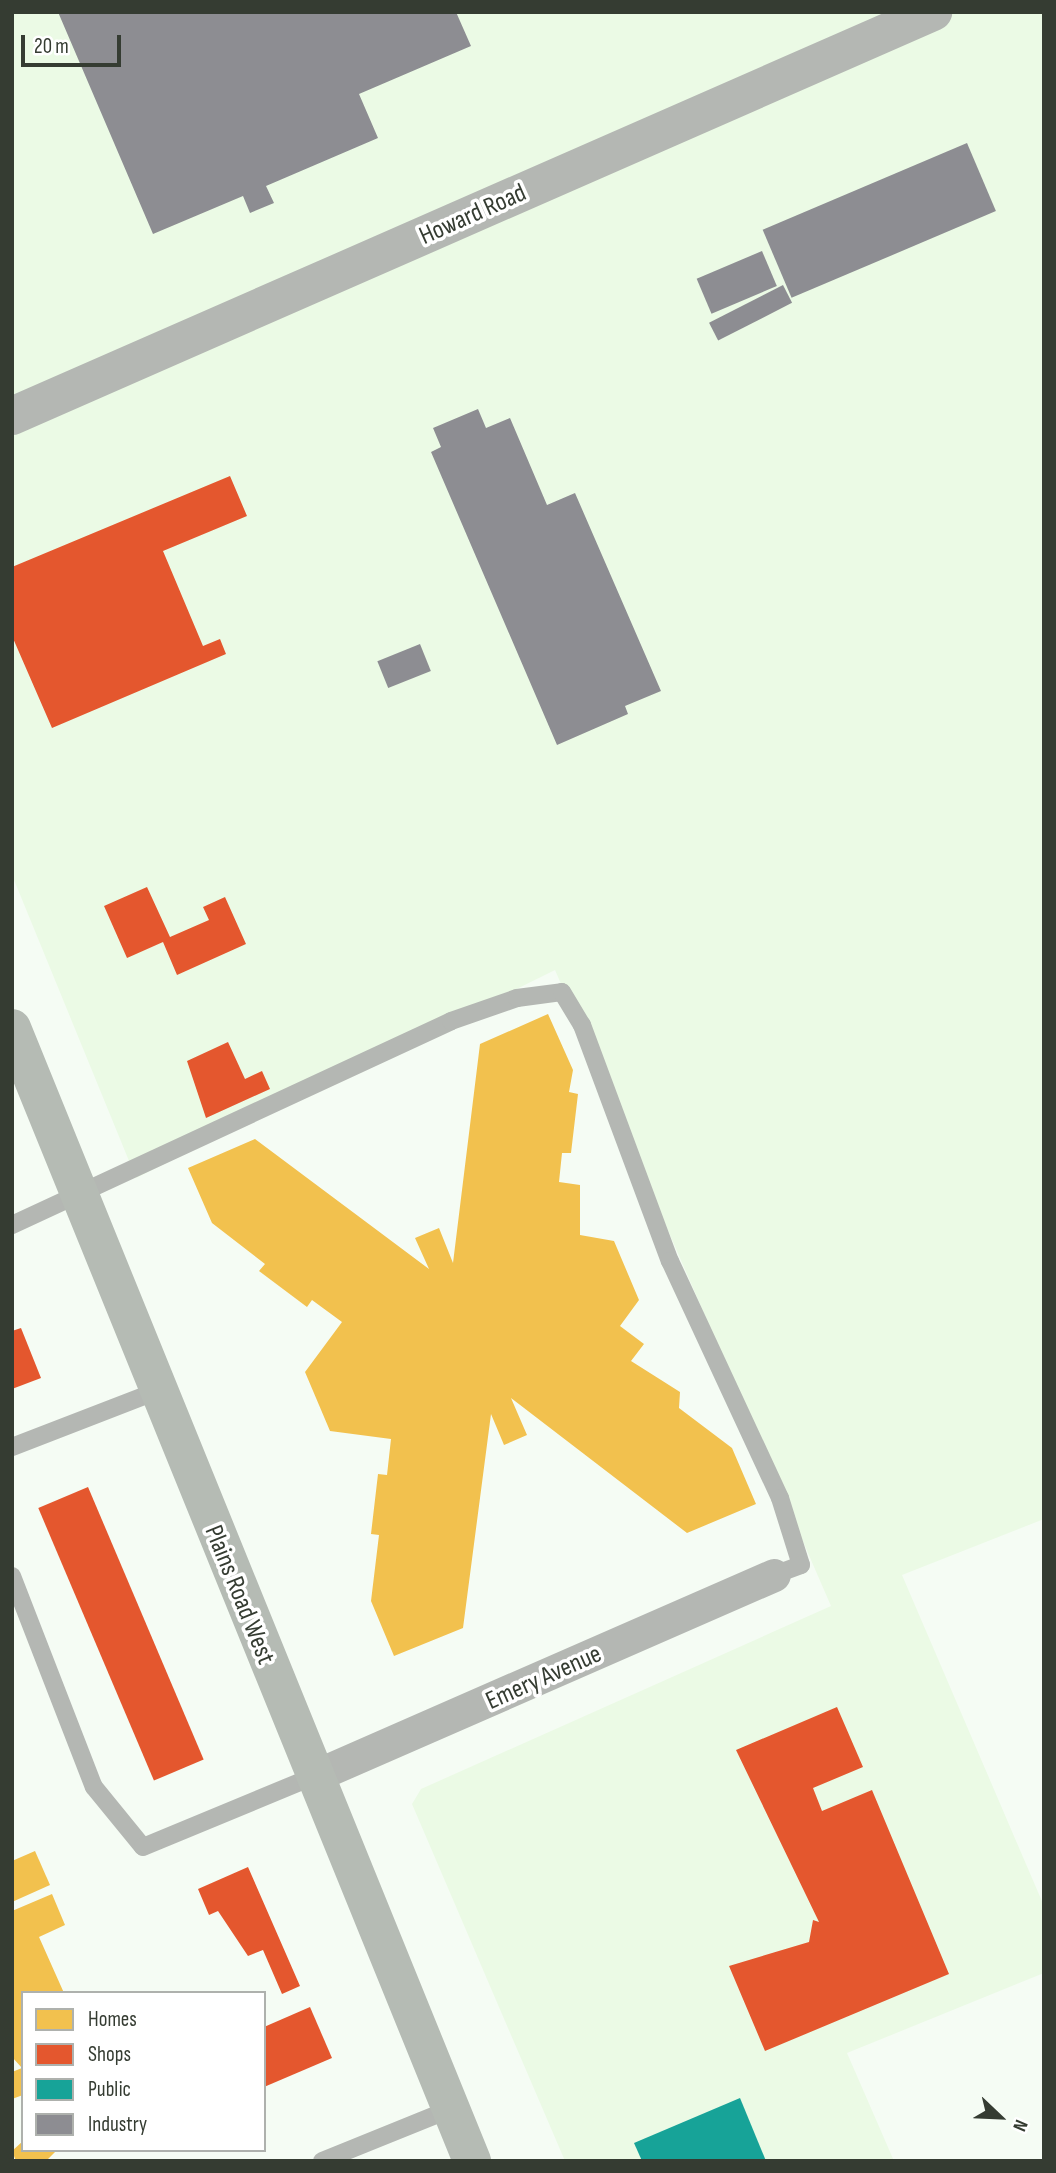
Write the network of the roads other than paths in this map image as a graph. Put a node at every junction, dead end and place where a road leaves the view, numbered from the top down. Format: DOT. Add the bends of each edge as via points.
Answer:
graph roads {
  1 [pos="933,12"];
  2 [pos="12,416"];
  3 [pos="12,1028"];
  4 [pos="84,1193"];
  5 [pos="12,1225"];
  6 [pos="157,1391"];
  7 [pos="12,1447"];
  8 [pos="774,1575"];
  9 [pos="12,1576"];
  10 [pos="312,1777"];
  11 [pos="451,2109"];
  12 [pos="322,2161"];
  13 [pos="472,2161"];
  1 -- 2 [label="street, Howard Road"];
  3 -- 4 [label="main road, Plains Road West"];
  4 -- 5 [label="lane"];
  4 -- 6 [label="main road, Plains Road West"];
  4 -- 8 [label="lane" via="451,1021 517,998 562,992 582,1025 670,1261 780,1498 802,1565"];
  6 -- 7 [label="lane"];
  6 -- 10 [label="main road, Plains Road West"];
  8 -- 10 [label="street, Emery Avenue"];
  9 -- 10 [label="lane" via="94,1787 143,1847"];
  10 -- 11 [label="main road, Plains Road West"];
  11 -- 12 [label="lane"];
  11 -- 13 [label="main road, Plains Road West"];
}
